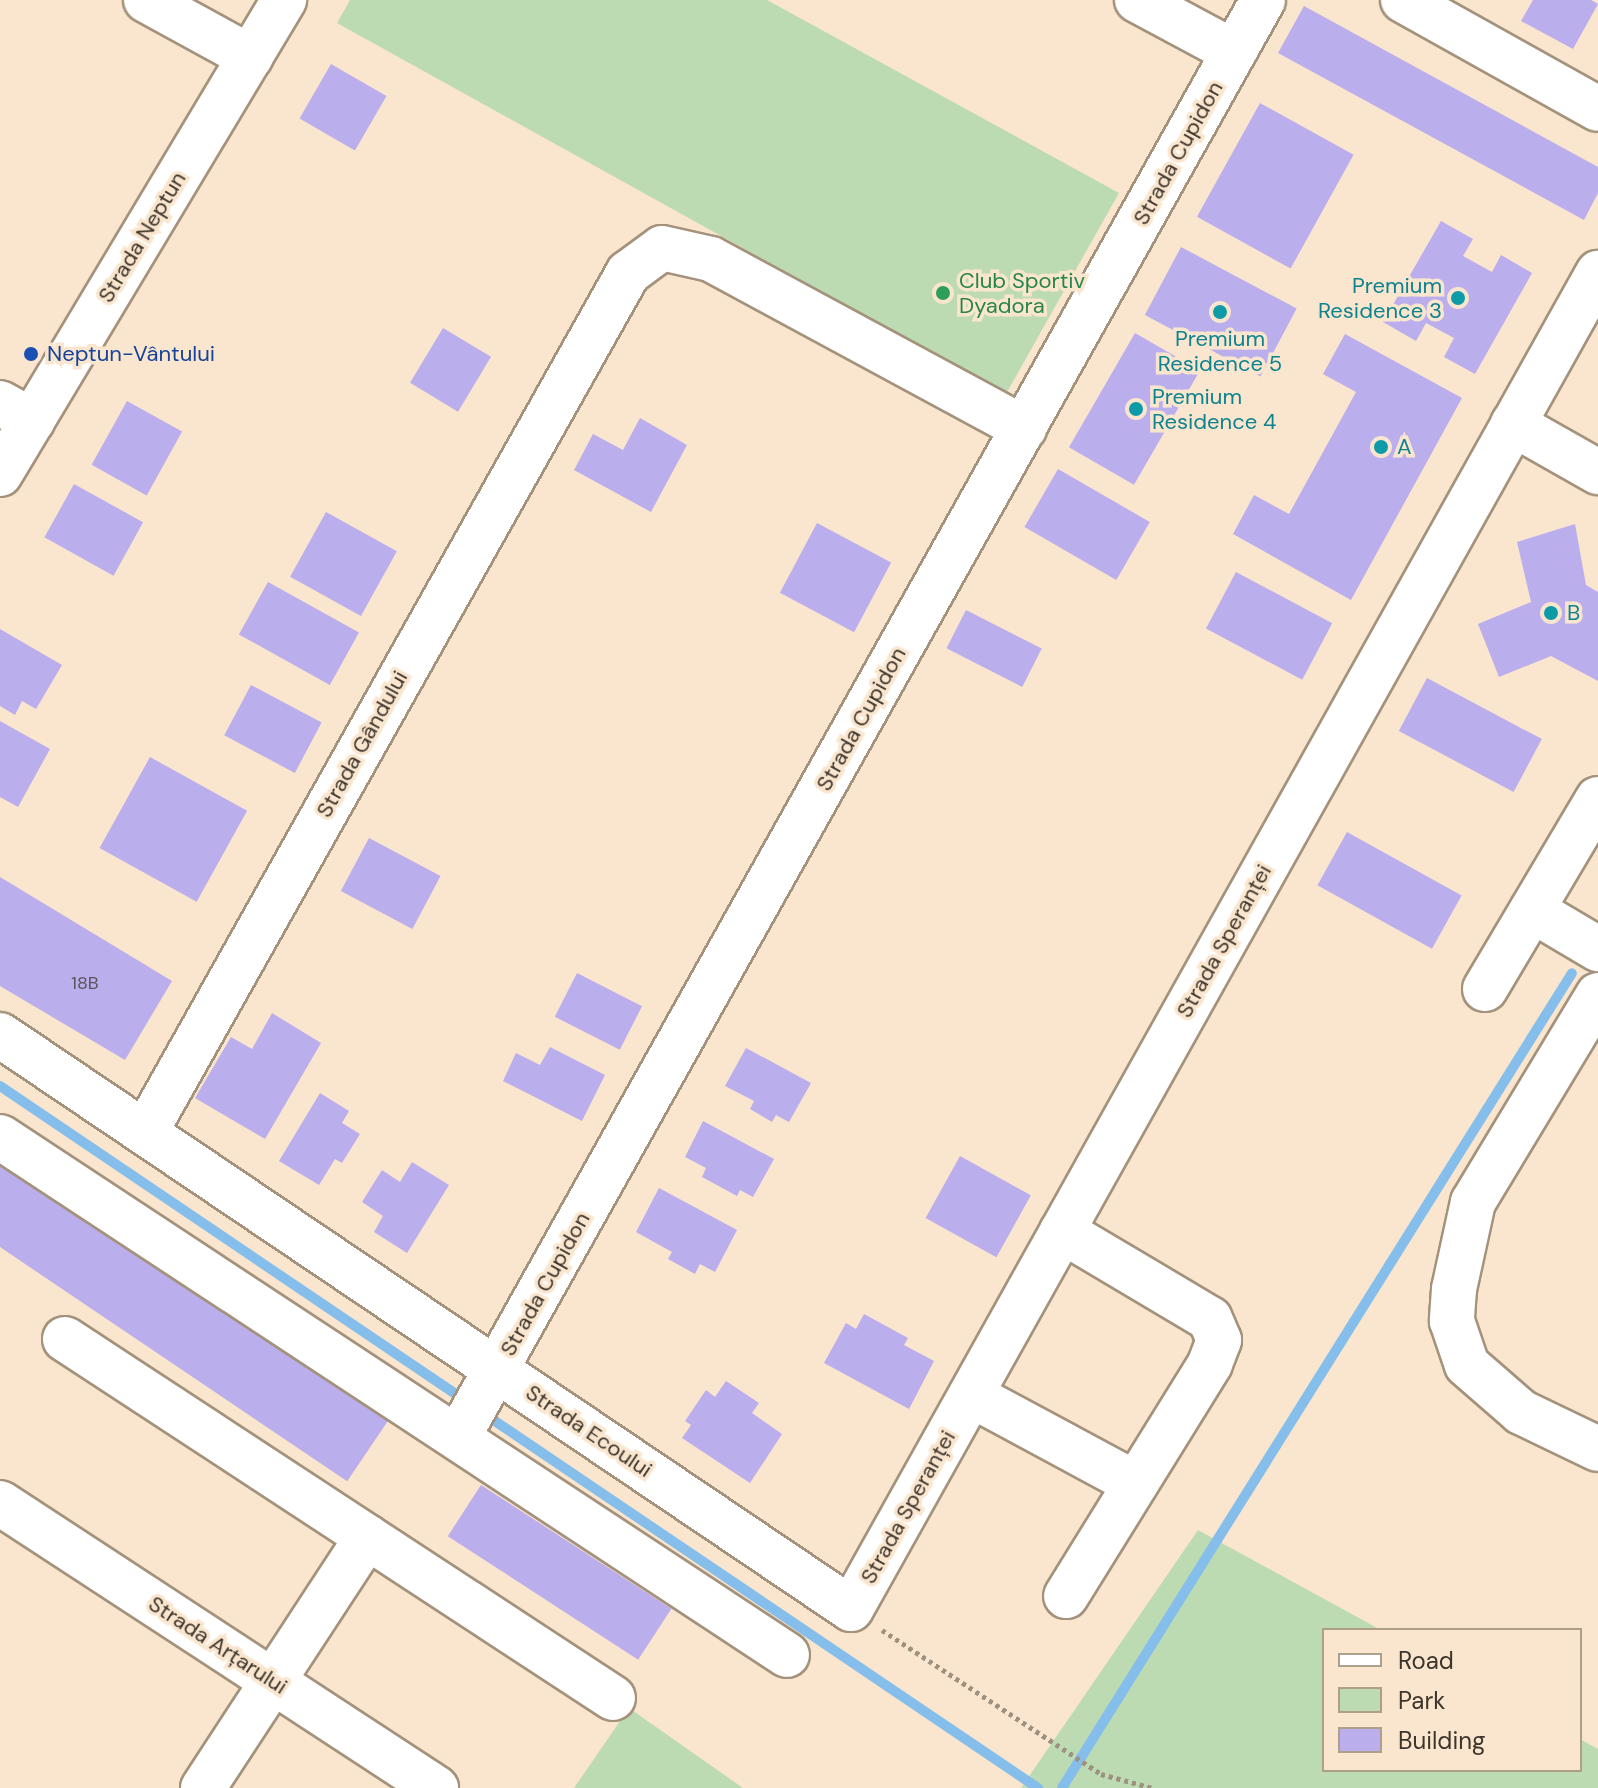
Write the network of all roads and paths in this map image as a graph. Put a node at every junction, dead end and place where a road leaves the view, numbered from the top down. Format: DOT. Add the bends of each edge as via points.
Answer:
graph roads {
  1 [pos="146,0"];
  2 [pos="284,0"];
  3 [pos="1137,0"];
  4 [pos="1263,0"];
  5 [pos="1403,0"];
  6 [pos="1234,52"];
  7 [pos="250,57"];
  8 [pos="1598,109"];
  9 [pos="1598,273"];
  10 [pos="16,412"];
  11 [pos="1513,424"];
  12 [pos="1024,428"];
  13 [pos="1598,472"];
  14 [pos="0,474"];
  15 [pos="1598,799"];
  16 [pos="1532,910"];
  17 [pos="1598,949"];
  18 [pos="1485,989"];
  19 [pos="1598,995"];
  20 [pos="0,1035"];
  21 [pos="146,1131"];
  22 [pos="0,1137"];
  23 [pos="1062,1231"];
  24 [pos="65,1339"];
  25 [pos="971,1395"];
  26 [pos="479,1402"];
  27 [pos="1598,1449"];
  28 [pos="1136,1484"];
  29 [pos="0,1503"];
  30 [pos="367,1537"];
  31 [pos="1066,1596"];
  32 [pos="851,1609"];
  33 [pos="787,1655"];
  34 [pos="273,1681"];
  35 [pos="613,1698"];
  36 [pos="203,1788"];
  37 [pos="436,1788"];
  38 [pos="1153,1788"];
  1 -- 7 [label="street"];
  2 -- 7 [label="street, Strada Neptun"];
  3 -- 6 [label="street"];
  4 -- 6 [label="street, Strada Cupidon"];
  5 -- 8 [label="street"];
  6 -- 12 [label="street, Strada Cupidon"];
  7 -- 10 [label="street, Strada Neptun"];
  9 -- 11 [label="street, Strada Speranței"];
  10 -- 14 [label="street, Strada Neptun"];
  11 -- 13 [label="street"];
  11 -- 23 [label="street, Strada Speranței"];
  12 -- 21 [label="street, Strada Gândului" via="711,259 662,248 628,273"];
  12 -- 26 [label="street, Strada Cupidon"];
  15 -- 16 [label="street"];
  16 -- 17 [label="street"];
  16 -- 18 [label="street"];
  19 -- 27 [label="street" via="1473,1202 1452,1321 1467,1365 1521,1412"];
  20 -- 21 [label="street, Strada Ecoului"];
  21 -- 26 [label="street, Strada Ecoului"];
  22 -- 26 [label="street"];
  23 -- 25 [label="street, Strada Speranței"];
  23 -- 28 [label="street" via="1210,1319 1219,1340 1210,1364"];
  24 -- 30 [label="street"];
  25 -- 28 [label="street"];
  25 -- 32 [label="street, Strada Speranței"];
  26 -- 32 [label="street, Strada Ecoului"];
  26 -- 33 [label="street"];
  28 -- 31 [label="street"];
  29 -- 34 [label="street, Strada Arțarului"];
  30 -- 34 [label="street"];
  30 -- 35 [label="street"];
  32 -- 38 [label="path" via="1101,1774"];
  34 -- 36 [label="street"];
  34 -- 37 [label="street, Strada Arțarului"];
}
